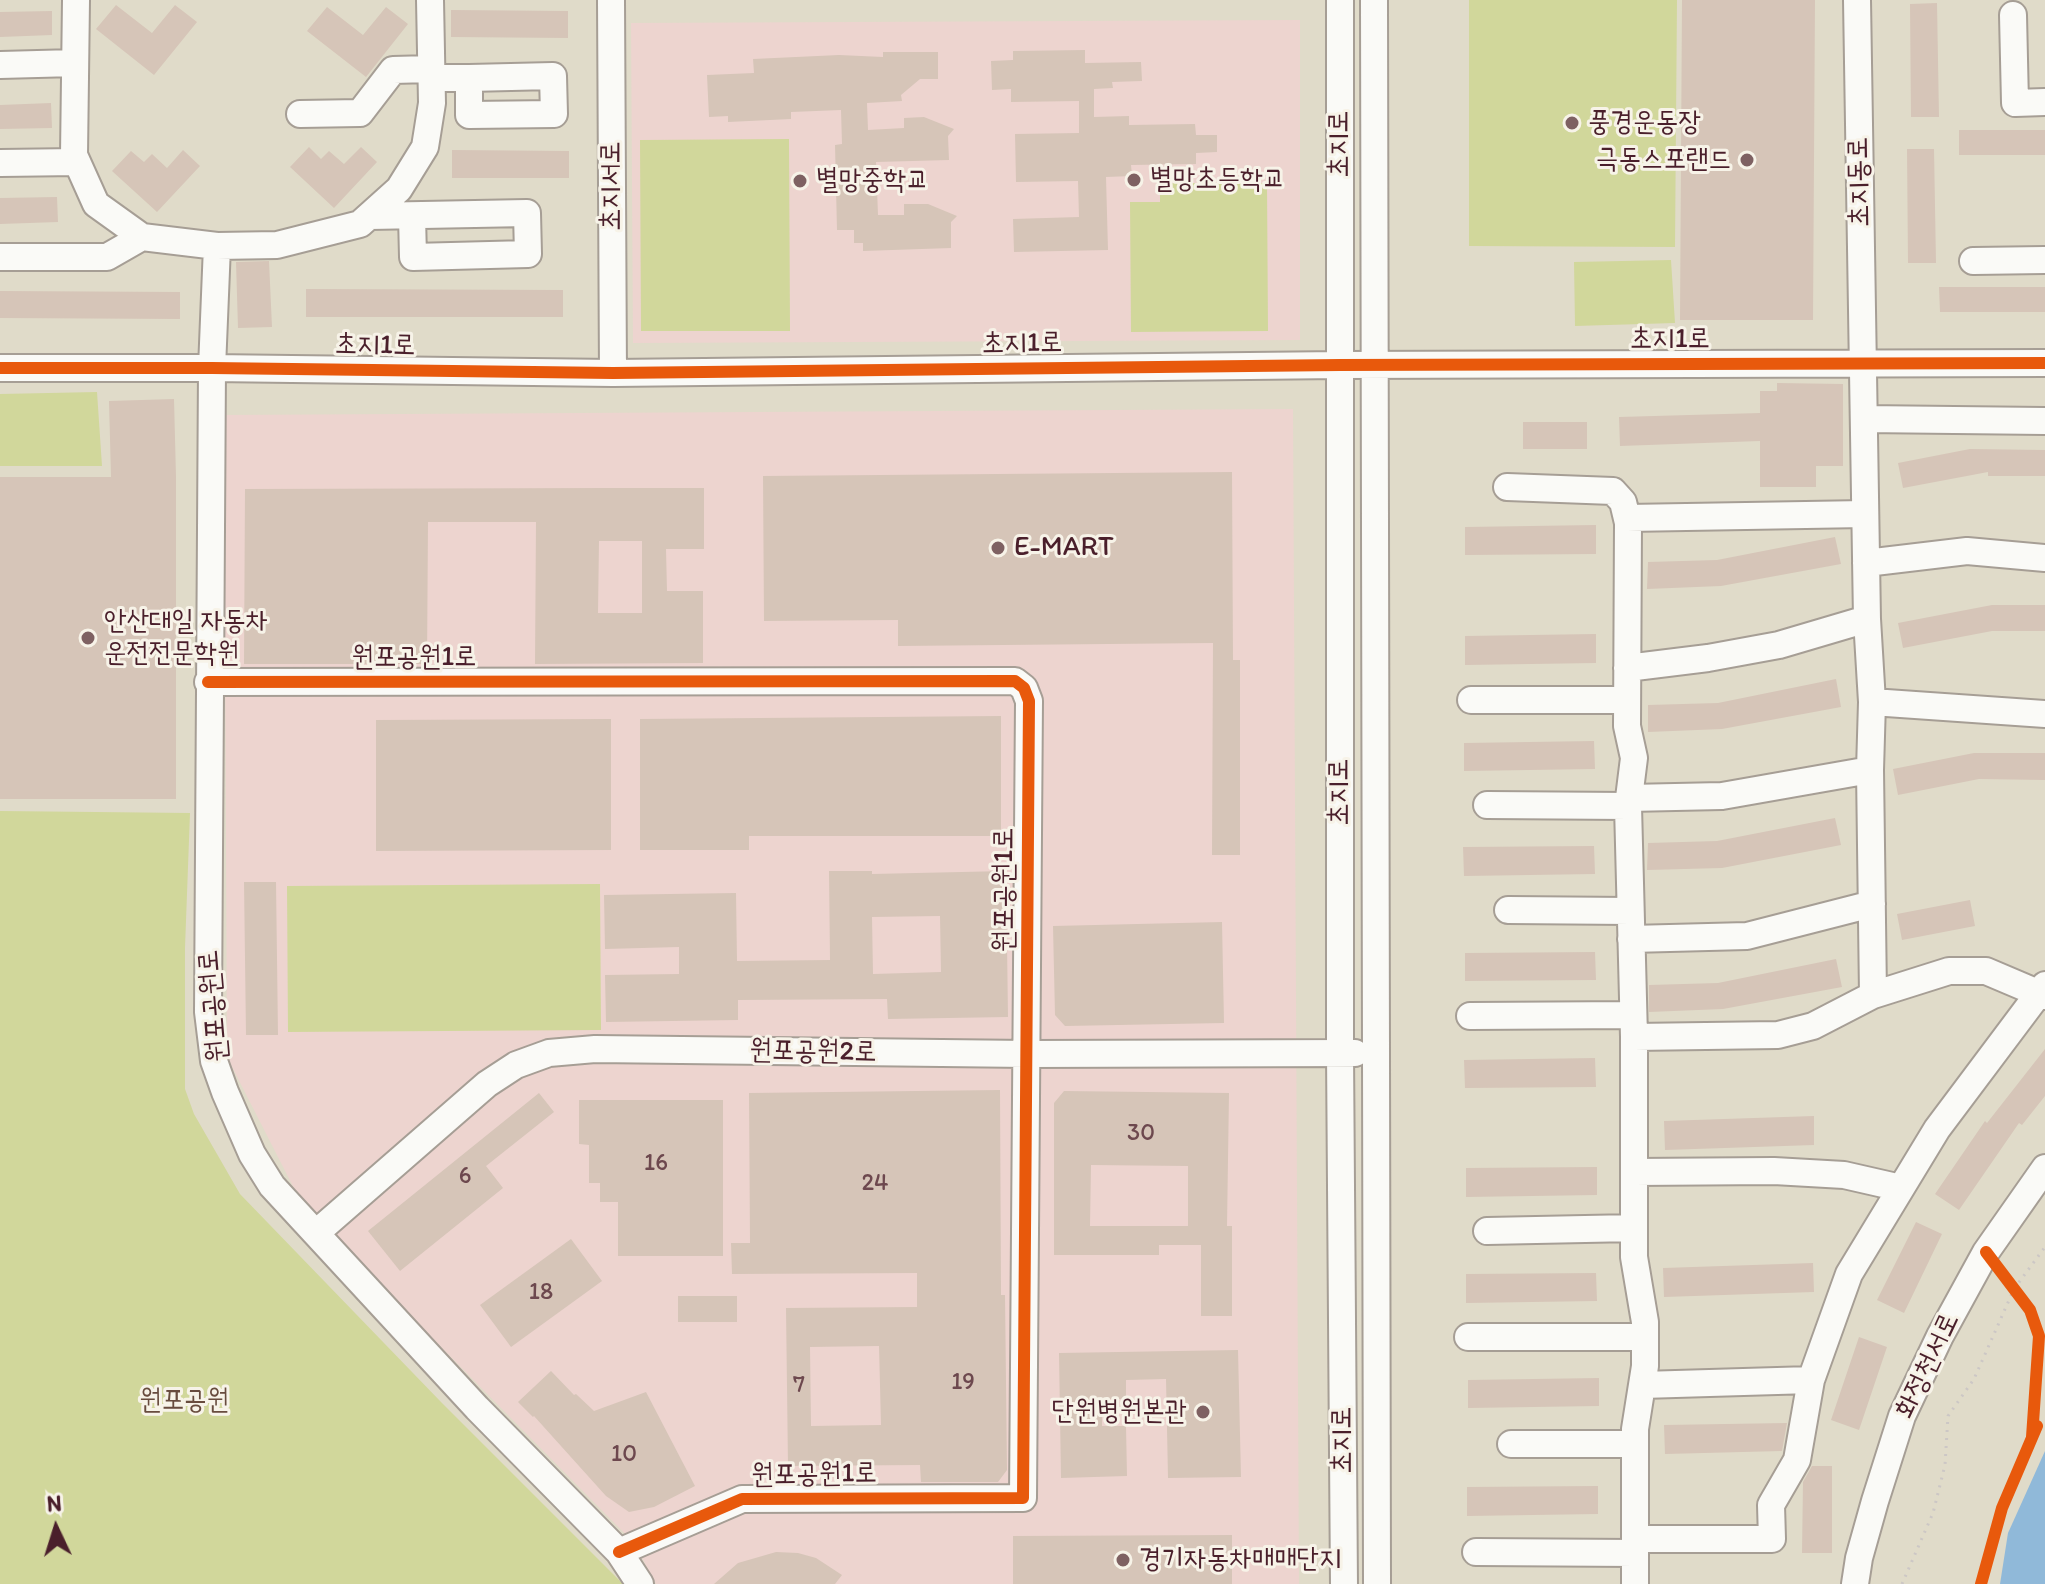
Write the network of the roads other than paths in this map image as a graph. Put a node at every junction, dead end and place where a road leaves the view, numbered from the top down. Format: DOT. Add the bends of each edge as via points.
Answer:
graph roads {
  1 [pos="76,0"];
  2 [pos="430,0"];
  3 [pos="611,0"];
  4 [pos="1340,0"];
  5 [pos="1374,0"];
  6 [pos="1857,0"];
  7 [pos="2013,15"];
  8 [pos="75,63"];
  9 [pos="0,65"];
  10 [pos="432,74"];
  11 [pos="469,78"];
  12 [pos="2045,102"];
  13 [pos="300,114"];
  14 [pos="77,162"];
  15 [pos="0,163"];
  16 [pos="370,216"];
  17 [pos="412,216"];
  18 [pos="142,237"];
  19 [pos="217,246"];
  20 [pos="0,257"];
  21 [pos="2045,260"];
  22 [pos="1973,261"];
  23 [pos="2045,363"];
  24 [pos="1862,364"];
  25 [pos="1340,365"];
  26 [pos="1375,365"];
  27 [pos="0,368"];
  28 [pos="212,368"];
  29 [pos="613,373"];
  30 [pos="1864,419"];
  31 [pos="2045,421"];
  32 [pos="1507,487"];
  33 [pos="1865,514"];
  34 [pos="1627,518"];
  35 [pos="2045,558"];
  36 [pos="1866,563"];
  37 [pos="1867,619"];
  38 [pos="1627,668"];
  39 [pos="208,682"];
  40 [pos="1471,700"];
  41 [pos="1627,700"];
  42 [pos="1872,702"];
  43 [pos="2045,714"];
  44 [pos="1870,770"];
  45 [pos="1628,802"];
  46 [pos="1487,805"];
  47 [pos="1872,904"];
  48 [pos="1508,910"];
  49 [pos="1630,911"];
  50 [pos="1631,939"];
  51 [pos="2043,992"];
  52 [pos="1873,995"];
  53 [pos="1470,1016"];
  54 [pos="1634,1026"];
  55 [pos="1340,1053"];
  56 [pos="1374,1053"];
  57 [pos="1028,1054"];
  58 [pos="2045,1168"];
  59 [pos="1634,1172"];
  60 [pos="1901,1188"];
  61 [pos="1634,1228"];
  62 [pos="1487,1231"];
  63 [pos="316,1233"];
  64 [pos="1468,1337"];
  65 [pos="1645,1337"];
  66 [pos="1811,1380"];
  67 [pos="1642,1385"];
  68 [pos="1511,1444"];
  69 [pos="1635,1444"];
  70 [pos="1635,1546"];
  71 [pos="619,1552"];
  72 [pos="1476,1552"];
  73 [pos="640,1584"];
  74 [pos="1344,1584"];
  75 [pos="1377,1584"];
  76 [pos="1635,1584"];
  77 [pos="1855,1584"];
  1 -- 8 [label="street"];
  2 -- 10 [label="street"];
  3 -- 29 [label="street, 초지서로"];
  4 -- 25 [label="street, 초지로"];
  5 -- 26 [label="street, 초지로"];
  6 -- 24 [label="street, 초지동로"];
  7 -- 12 [label="street" via="2015,103"];
  8 -- 9 [label="street"];
  8 -- 14 [label="street"];
  10 -- 11 [label="street"];
  10 -- 13 [label="street" via="393,70 360,113"];
  10 -- 16 [label="street" via="425,147 399,189"];
  14 -- 15 [label="street"];
  14 -- 18 [label="street" via="96,204"];
  16 -- 17 [label="street"];
  16 -- 19 [label="street" via="360,224 277,245"];
  18 -- 19 [label="street"];
  18 -- 20 [label="street" via="107,257"];
  19 -- 28 [label="street, 원포공원로"];
  21 -- 22 [label="street"];
  23 -- 24 [label="street, 초지1로"];
  24 -- 26 [label="street, 초지1로"];
  24 -- 30 [label="street, 초지동로"];
  25 -- 26 [label="street, 초지1로"];
  25 -- 29 [label="street, 초지1로"];
  25 -- 55 [label="street, 초지로"];
  26 -- 56 [label="street, 초지로"];
  27 -- 28 [label="street, 초지1로"];
  28 -- 29 [label="street, 초지1로"];
  28 -- 39 [label="street, 원포공원로"];
  30 -- 31 [label="street"];
  30 -- 33 [label="street, 초지동로"];
  32 -- 34 [label="street" via="1613,491"];
  33 -- 34 [label="street"];
  33 -- 36 [label="street, 초지동로"];
  34 -- 38 [label="street"];
  35 -- 36 [label="street" via="1967,551"];
  36 -- 37 [label="street, 초지동로"];
  37 -- 38 [label="street" via="1779,645"];
  37 -- 42 [label="street, 초지동로"];
  38 -- 41 [label="street"];
  39 -- 57 [label="street, 원포공원1로" via="1015,681 1029,701"];
  39 -- 63 [label="street, 원포공원로" via="208,1012 214,1061 252,1154 272,1186"];
  40 -- 41 [label="street"];
  41 -- 45 [label="street" via="1634,758"];
  42 -- 43 [label="street"];
  42 -- 44 [label="street, 초지동로"];
  44 -- 45 [label="street" via="1722,796"];
  44 -- 47 [label="street, 초지동로"];
  45 -- 46 [label="street"];
  45 -- 49 [label="street"];
  47 -- 50 [label="street" via="1747,936"];
  47 -- 52 [label="street, 초지동로"];
  48 -- 49 [label="street"];
  49 -- 50 [label="street"];
  50 -- 54 [label="street"];
  51 -- 52 [label="street" via="1986,971 1949,971"];
  51 -- 60 [label="street" via="1937,1129"];
  52 -- 54 [label="street" via="1813,1026 1778,1035"];
  53 -- 54 [label="street"];
  54 -- 59 [label="street"];
  55 -- 56 [label="street, 원포공원2로"];
  55 -- 57 [label="street, 원포공원2로"];
  55 -- 74 [label="street, 초지로"];
  56 -- 75 [label="street, 초지로"];
  57 -- 63 [label="street, 원포공원2로" via="611,1049 549,1053 516,1065 487,1084"];
  57 -- 71 [label="street, 원포공원1로" via="1023,1498 742,1499"];
  58 -- 77 [label="street, 화정천서로" via="1986,1252 1902,1416"];
  59 -- 60 [label="street" via="1844,1175"];
  59 -- 61 [label="street"];
  60 -- 66 [label="street" via="1849,1274"];
  61 -- 62 [label="street"];
  61 -- 65 [label="street"];
  63 -- 71 [label="street, 원포공원로"];
  64 -- 65 [label="street"];
  65 -- 67 [label="street"];
  66 -- 67 [label="street"];
  66 -- 70 [label="street" via="1797,1460 1771,1505 1772,1539"];
  67 -- 69 [label="street"];
  68 -- 69 [label="street"];
  69 -- 70 [label="street"];
  70 -- 72 [label="street"];
  70 -- 76 [label="street"];
  71 -- 73 [label="street, 원포공원로"];
}
